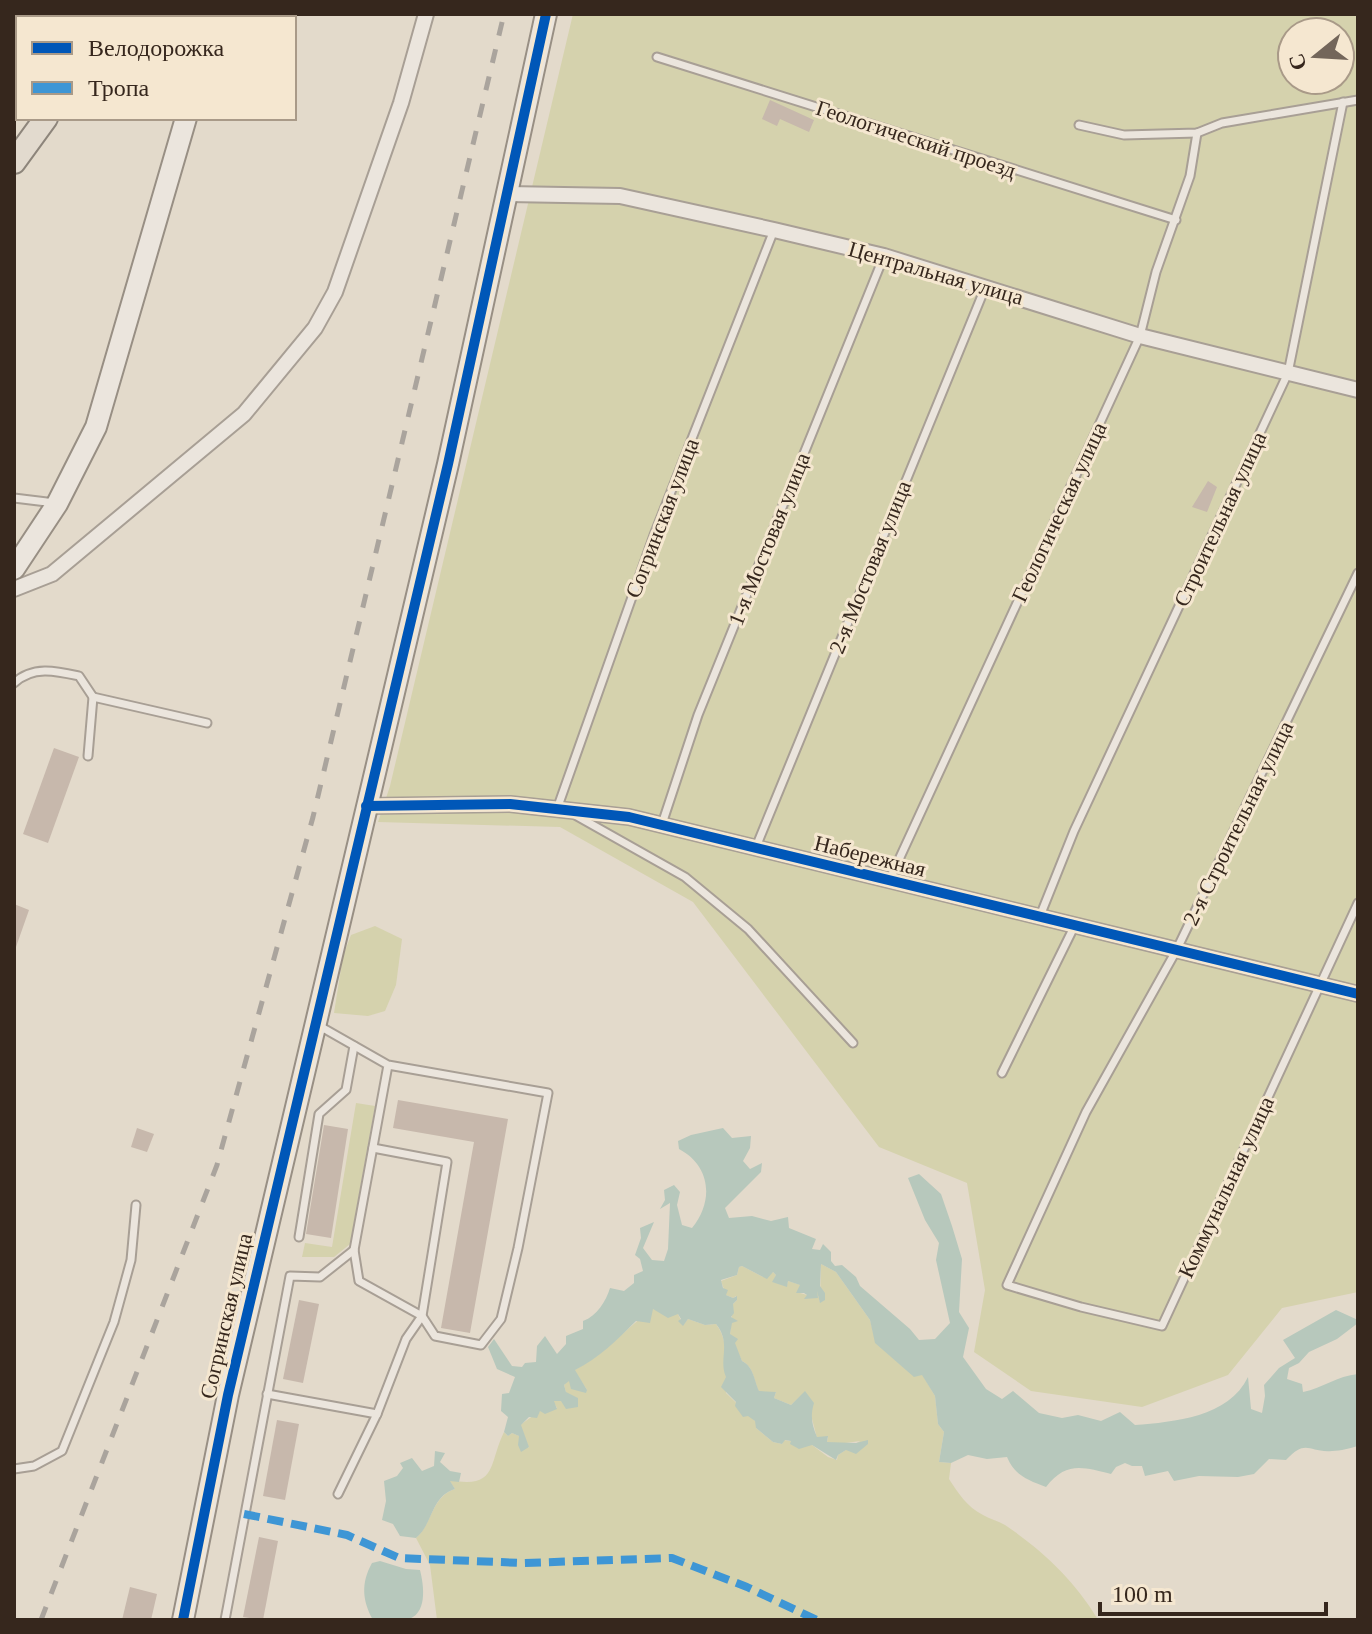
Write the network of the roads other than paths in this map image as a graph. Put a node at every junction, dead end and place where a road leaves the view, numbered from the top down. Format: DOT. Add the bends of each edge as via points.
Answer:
graph roads {
  1 [pos="426,14"];
  2 [pos="546,14"];
  3 [pos="657,57"];
  4 [pos="1358,100"];
  5 [pos="1343,102"];
  6 [pos="30,120"];
  7 [pos="45,120"];
  8 [pos="185,120"];
  9 [pos="1079,125"];
  10 [pos="1197,133"];
  11 [pos="14,142"];
  12 [pos="14,162"];
  13 [pos="507,194"];
  14 [pos="1176,220"];
  15 [pos="774,230"];
  16 [pos="884,256"];
  17 [pos="985,286"];
  18 [pos="1140,336"];
  19 [pos="1288,373"];
  20 [pos="1358,390"];
  21 [pos="14,498"];
  22 [pos="57,504"];
  23 [pos="14,569"];
  24 [pos="1358,573"];
  25 [pos="14,589"];
  26 [pos="14,683"];
  27 [pos="93,697"];
  28 [pos="207,723"];
  29 [pos="88,756"];
  30 [pos="366,806"];
  31 [pos="562,810"];
  32 [pos="661,825"];
  33 [pos="756,848"];
  34 [pos="889,881"];
  35 [pos="1358,903"];
  36 [pos="1039,918"];
  37 [pos="1074,927"];
  38 [pos="1176,951"];
  39 [pos="1319,985"];
  40 [pos="1358,994"];
  41 [pos="314,1023"];
  42 [pos="853,1043"];
  43 [pos="354,1046"];
  44 [pos="388,1065"];
  45 [pos="1002,1073"];
  46 [pos="373,1148"];
  47 [pos="136,1205"];
  48 [pos="299,1237"];
  49 [pos="354,1250"];
  50 [pos="1007,1285"];
  51 [pos="422,1316"];
  52 [pos="267,1394"];
  53 [pos="377,1414"];
  54 [pos="14,1469"];
  55 [pos="338,1494"];
  56 [pos="183,1620"];
  57 [pos="225,1620"];
  1 -- 25 [label="street" via="335,292 315,328 244,414 52,574"];
  2 -- 13 [label="street, Согринская улица"];
  3 -- 14 [label="lane, Геологический проезд"];
  4 -- 5 [label="lane"];
  5 -- 10 [label="lane" via="1222,123"];
  5 -- 19 [label="lane, Строительная улица"];
  6 -- 11 [label="main road"];
  7 -- 12 [label="main road"];
  8 -- 22 [label="street" via="96,427"];
  9 -- 10 [label="lane" via="1124,135"];
  10 -- 14 [label="lane, Геологическая улица"];
  13 -- 15 [label="street, Центральная улица" via="620,196"];
  13 -- 30 [label="street, Согринская улица"];
  14 -- 18 [label="lane, Геологическая улица"];
  15 -- 16 [label="street, Центральная улица"];
  15 -- 31 [label="lane, Согринская улица" via="654,535"];
  16 -- 17 [label="street, Центральная улица"];
  16 -- 32 [label="lane, 1-я Мостовая улица" via="698,715"];
  17 -- 18 [label="street, Центральная улица"];
  17 -- 33 [label="lane, 2-я Мостовая улица"];
  18 -- 19 [label="street, Центральная улица"];
  18 -- 34 [label="lane, Геологическая улица"];
  19 -- 20 [label="street, Центральная улица"];
  19 -- 36 [label="lane, Строительная улица" via="1074,831"];
  21 -- 22 [label="lane"];
  22 -- 23 [label="street"];
  24 -- 38 [label="lane, 2-я Строительная улица"];
  26 -- 27 [label="lane" via="45,669 79,676"];
  27 -- 28 [label="lane"];
  27 -- 29 [label="lane"];
  30 -- 31 [label="street, Набережная" via="510,804"];
  30 -- 41 [label="street, Согринская улица"];
  31 -- 32 [label="street, Набережная"];
  31 -- 42 [label="lane" via="685,877 748,929"];
  32 -- 33 [label="street, Набережная"];
  33 -- 34 [label="street, Набережная"];
  34 -- 36 [label="street, Набережная"];
  35 -- 39 [label="lane, Коммунальная улица"];
  36 -- 37 [label="street, Набережная"];
  37 -- 38 [label="street, Набережная"];
  37 -- 45 [label="lane"];
  38 -- 39 [label="street, Набережная"];
  38 -- 50 [label="lane, 2-я Строительная улица" via="1086,1112"];
  39 -- 40 [label="street, Набережная"];
  39 -- 50 [label="lane, Коммунальная улица" via="1162,1326"];
  41 -- 43 [label="lane"];
  41 -- 56 [label="street, Согринская улица" via="228,1395"];
  43 -- 44 [label="lane"];
  43 -- 48 [label="lane" via="346,1090 319,1114"];
  44 -- 46 [label="lane"];
  44 -- 51 [label="lane" via="548,1093 501,1319 481,1345 435,1336"];
  46 -- 49 [label="lane"];
  46 -- 51 [label="lane" via="447,1162"];
  47 -- 54 [label="lane" via="131,1260 114,1322 62,1451 34,1466"];
  49 -- 51 [label="lane" via="359,1281"];
  49 -- 52 [label="lane" via="320,1277 290,1276"];
  51 -- 53 [label="lane" via="406,1339"];
  52 -- 53 [label="lane"];
  52 -- 57 [label="lane"];
  53 -- 55 [label="lane"];
}
